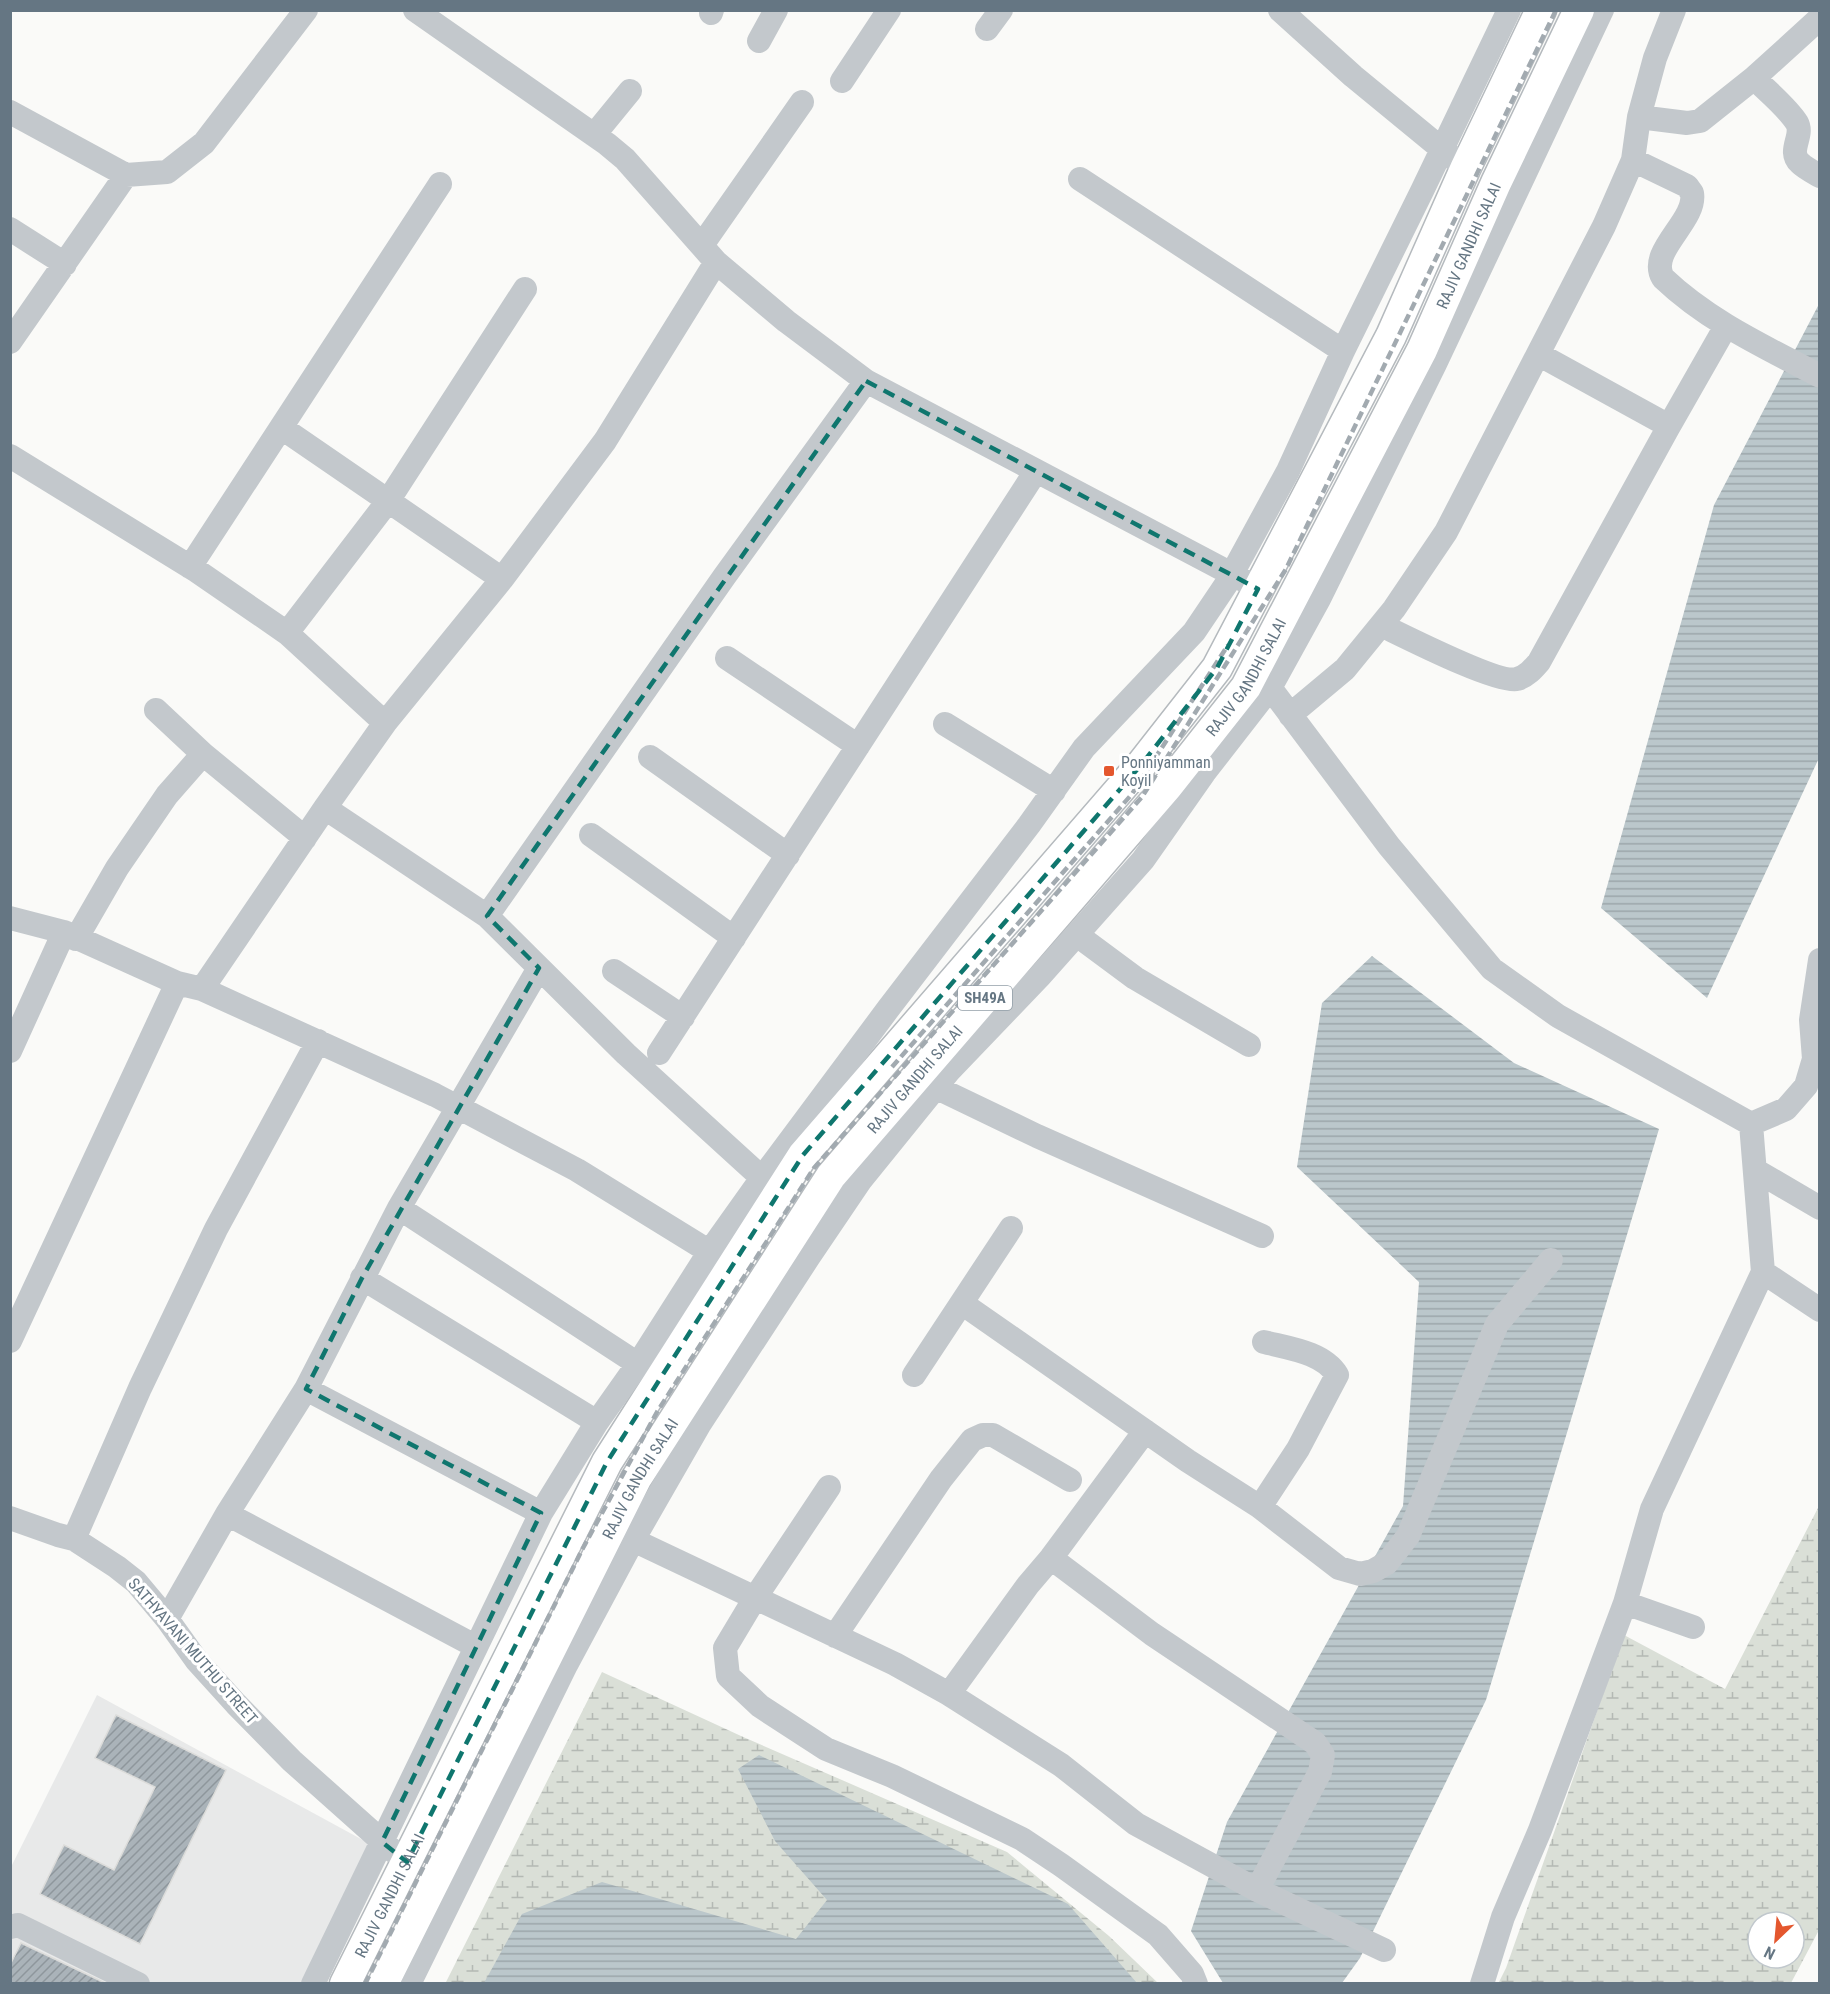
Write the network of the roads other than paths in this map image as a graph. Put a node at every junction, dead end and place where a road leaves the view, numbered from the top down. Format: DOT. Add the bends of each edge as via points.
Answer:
graph roads {
  1 [pos="306,10"];
  2 [pos="776,10"];
  3 [pos="889,10"];
  4 [pos="1280,10"];
  5 [pos="1509,10"];
  6 [pos="1541,10"];
  7 [pos="1579,10"];
  8 [pos="1602,10"];
  9 [pos="1674,10"];
  10 [pos="422,13"];
  11 [pos="1820,18"];
  12 [pos="759,41"];
  13 [pos="1754,78"];
  14 [pos="842,81"];
  15 [pos="630,91"];
  16 [pos="802,102"];
  17 [pos="10,112"];
  18 [pos="1639,117"];
  19 [pos="594,135"];
  20 [pos="1442,150"];
  21 [pos="1633,159"];
  22 [pos="1465,169"];
  23 [pos="126,175"];
  24 [pos="1820,176"];
  25 [pos="1080,179"];
  26 [pos="440,184"];
  27 [pos="10,229"];
  28 [pos="709,254"];
  29 [pos="64,264"];
  30 [pos="525,289"];
  31 [pos="1726,326"];
  32 [pos="10,342"];
  33 [pos="1343,351"];
  34 [pos="1538,354"];
  35 [pos="1820,376"];
  36 [pos="866,381"];
  37 [pos="1669,426"];
  38 [pos="282,428"];
  39 [pos="10,456"];
  40 [pos="1036,471"];
  41 [pos="388,501"];
  42 [pos="190,567"];
  43 [pos="1231,574"];
  44 [pos="502,579"];
  45 [pos="1258,589"];
  46 [pos="1381,625"];
  47 [pos="287,633"];
  48 [pos="727,658"];
  49 [pos="1262,678"];
  50 [pos="156,710"];
  51 [pos="1290,715"];
  52 [pos="385,723"];
  53 [pos="945,724"];
  54 [pos="858,746"];
  55 [pos="203,754"];
  56 [pos="650,757"];
  57 [pos="1054,791"];
  58 [pos="325,808"];
  59 [pos="591,835"];
  60 [pos="305,837"];
  61 [pos="788,855"];
  62 [pos="487,916"];
  63 [pos="10,918"];
  64 [pos="70,935"];
  65 [pos="1077,935"];
  66 [pos="734,938"];
  67 [pos="1820,960"];
  68 [pos="539,968"];
  69 [pos="614,970"];
  70 [pos="177,983"];
  71 [pos="202,989"];
  72 [pos="682,1017"];
  73 [pos="318,1041"];
  74 [pos="1249,1045"];
  75 [pos="10,1052"];
  76 [pos="659,1053"];
  77 [pos="935,1087"];
  78 [pos="458,1107"];
  79 [pos="1751,1124"];
  80 [pos="1755,1170"];
  81 [pos="762,1178"];
  82 [pos="399,1208"];
  83 [pos="1820,1208"];
  84 [pos="1011,1228"];
  85 [pos="1262,1236"];
  86 [pos="721,1258"];
  87 [pos="1551,1260"];
  88 [pos="1763,1272"];
  89 [pos="362,1278"];
  90 [pos="963,1304"];
  91 [pos="1820,1310"];
  92 [pos="10,1341"];
  93 [pos="1264,1342"];
  94 [pos="638,1365"];
  95 [pos="914,1375"];
  96 [pos="306,1389"];
  97 [pos="597,1422"];
  98 [pos="1145,1431"];
  99 [pos="1070,1480"];
  100 [pos="829,1487"];
  101 [pos="1260,1507"];
  102 [pos="541,1513"];
  103 [pos="227,1514"];
  104 [pos="10,1518"];
  105 [pos="74,1539"];
  106 [pos="633,1540"];
  107 [pos="1051,1558"];
  108 [pos="755,1598"];
  109 [pos="1625,1603"];
  110 [pos="167,1619"];
  111 [pos="1693,1628"];
  112 [pos="835,1636"];
  113 [pos="475,1646"];
  114 [pos="949,1694"];
  115 [pos="382,1842"];
  116 [pos="407,1862"];
  117 [pos="1257,1890"];
  118 [pos="10,1927"];
  119 [pos="1384,1950"];
  120 [pos="138,1983"];
  121 [pos="313,1983"];
  122 [pos="345,1983"];
  123 [pos="383,1983"];
  124 [pos="409,1983"];
  125 [pos="1196,1983"];
  126 [pos="1482,1983"];
  1 -- 23 [label="street" via="204,143 167,172"];
  2 -- 12 [label="street"];
  3 -- 14 [label="street"];
  4 -- 20 [label="street"];
  5 -- 20 [label="street"];
  6 -- 22 [label="main road, RAJIV GANDHI SALAI / SH49A"];
  7 -- 49 [label="main road, RAJIV GANDHI SALAI / SH49A" via="1422,350"];
  8 -- 49 [label="street" via="1319,599"];
  9 -- 18 [label="street" via="1655,58"];
  10 -- 19 [label="street"];
  11 -- 13 [label="street"];
  13 -- 18 [label="street" via="1694,123"];
  13 -- 24 [label="street" via="1796,121 1796,157"];
  15 -- 19 [label="street"];
  16 -- 28 [label="street"];
  17 -- 23 [label="street"];
  18 -- 21 [label="street"];
  19 -- 28 [label="street" via="625,159"];
  20 -- 22 [label="street"];
  20 -- 33 [label="street"];
  21 -- 31 [label="street" via="1687,186 1692,194 1691,208 1666,247 1659,272 1696,307"];
  21 -- 34 [label="street" via="1604,226"];
  22 -- 45 [label="main road, RAJIV GANDHI SALAI / SH49A" via="1391,336"];
  23 -- 29 [label="street"];
  25 -- 33 [label="street"];
  26 -- 38 [label="street"];
  27 -- 29 [label="street"];
  28 -- 36 [label="street" via="786,321"];
  28 -- 44 [label="street" via="605,441"];
  29 -- 32 [label="street"];
  30 -- 41 [label="street"];
  31 -- 35 [label="street"];
  31 -- 37 [label="street"];
  33 -- 43 [label="street" via="1288,471"];
  34 -- 37 [label="street"];
  34 -- 46 [label="street" via="1446,532"];
  36 -- 40 [label="street"];
  36 -- 62 [label="street"];
  37 -- 46 [label="street" via="1529,674 1516,680 1490,674"];
  38 -- 41 [label="street"];
  38 -- 42 [label="street"];
  39 -- 42 [label="street"];
  40 -- 43 [label="street"];
  40 -- 54 [label="street"];
  41 -- 44 [label="street"];
  41 -- 47 [label="street"];
  42 -- 47 [label="street"];
  43 -- 45 [label="street"];
  43 -- 57 [label="street" via="1194,632 1084,748"];
  44 -- 52 [label="street"];
  45 -- 86 [label="main road, RAJIV GANDHI SALAI / SH49A" via="1217,668 1141,765 803,1155"];
  46 -- 51 [label="street" via="1345,669"];
  47 -- 52 [label="street"];
  48 -- 54 [label="street"];
  49 -- 51 [label="street"];
  49 -- 65 [label="street" via="1143,860"];
  49 -- 123 [label="main road, RAJIV GANDHI SALAI / SH49A" via="1246,687 1167,787 831,1176 636,1479"];
  50 -- 55 [label="street"];
  51 -- 79 [label="street" via="1389,846 1492,969 1558,1016"];
  52 -- 58 [label="street"];
  53 -- 57 [label="street"];
  54 -- 61 [label="street"];
  55 -- 60 [label="street"];
  55 -- 64 [label="street" via="166,795"];
  56 -- 61 [label="street"];
  57 -- 81 [label="street"];
  58 -- 60 [label="street"];
  58 -- 62 [label="street"];
  59 -- 66 [label="street"];
  60 -- 71 [label="street"];
  61 -- 66 [label="street"];
  62 -- 68 [label="street"];
  63 -- 64 [label="street"];
  64 -- 70 [label="street"];
  64 -- 75 [label="street"];
  65 -- 74 [label="street" via="1135,978"];
  65 -- 77 [label="street"];
  66 -- 72 [label="street"];
  67 -- 79 [label="street" via="1811,1020 1814,1059 1806,1086 1786,1109"];
  68 -- 78 [label="street"];
  68 -- 81 [label="street"];
  69 -- 72 [label="street"];
  70 -- 71 [label="street"];
  70 -- 92 [label="street"];
  71 -- 73 [label="street"];
  72 -- 76 [label="street"];
  73 -- 78 [label="street"];
  73 -- 105 [label="street" via="216,1229"];
  77 -- 85 [label="street"];
  77 -- 106 [label="street" via="860,1181 699,1425"];
  78 -- 82 [label="street"];
  78 -- 86 [label="street" via="577,1170"];
  79 -- 80 [label="street"];
  80 -- 83 [label="street"];
  80 -- 88 [label="street"];
  81 -- 86 [label="street"];
  82 -- 89 [label="street"];
  82 -- 94 [label="street"];
  84 -- 90 [label="street"];
  86 -- 94 [label="street"];
  86 -- 116 [label="main road, RAJIV GANDHI SALAI / SH49A" via="607,1462"];
  87 -- 101 [label="street" via="1497,1324 1407,1536 1387,1563 1360,1574 1339,1568"];
  88 -- 91 [label="street"];
  88 -- 109 [label="street" via="1652,1509"];
  89 -- 96 [label="street"];
  89 -- 97 [label="street"];
  90 -- 95 [label="street"];
  90 -- 98 [label="street"];
  93 -- 101 [label="street" via="1322,1360 1337,1375 1298,1449"];
  94 -- 97 [label="street"];
  96 -- 102 [label="street"];
  96 -- 103 [label="street"];
  97 -- 102 [label="street"];
  98 -- 101 [label="street"];
  98 -- 107 [label="street"];
  99 -- 112 [label="street" via="993,1435 972,1440 941,1479"];
  100 -- 108 [label="street"];
  102 -- 113 [label="street"];
  103 -- 110 [label="street"];
  103 -- 113 [label="street"];
  104 -- 105 [label="street, SATHYAVANI MUTHU STREET"];
  105 -- 110 [label="street, SATHYAVANI MUTHU STREET" via="136,1582"];
  106 -- 108 [label="street"];
  106 -- 124 [label="street" via="566,1665"];
  107 -- 114 [label="street"];
  107 -- 117 [label="street" via="1152,1634 1315,1743 1323,1755 1320,1772"];
  108 -- 112 [label="street"];
  108 -- 125 [label="street" via="725,1648 728,1676 760,1706 826,1749 1022,1839 1158,1935"];
  109 -- 111 [label="street"];
  109 -- 126 [label="street" via="1503,1917"];
  110 -- 115 [label="street, SATHYAVANI MUTHU STREET" via="197,1661 236,1704"];
  112 -- 114 [label="street"];
  113 -- 115 [label="street"];
  114 -- 117 [label="street" via="1061,1765 1136,1824"];
  115 -- 116 [label="street, SATHYAVANI MUTHU STREET"];
  115 -- 121 [label="street"];
  116 -- 122 [label="main road, RAJIV GANDHI SALAI / SH49A"];
  117 -- 119 [label="street"];
  118 -- 120 [label="street" via="18,1925"];
}
